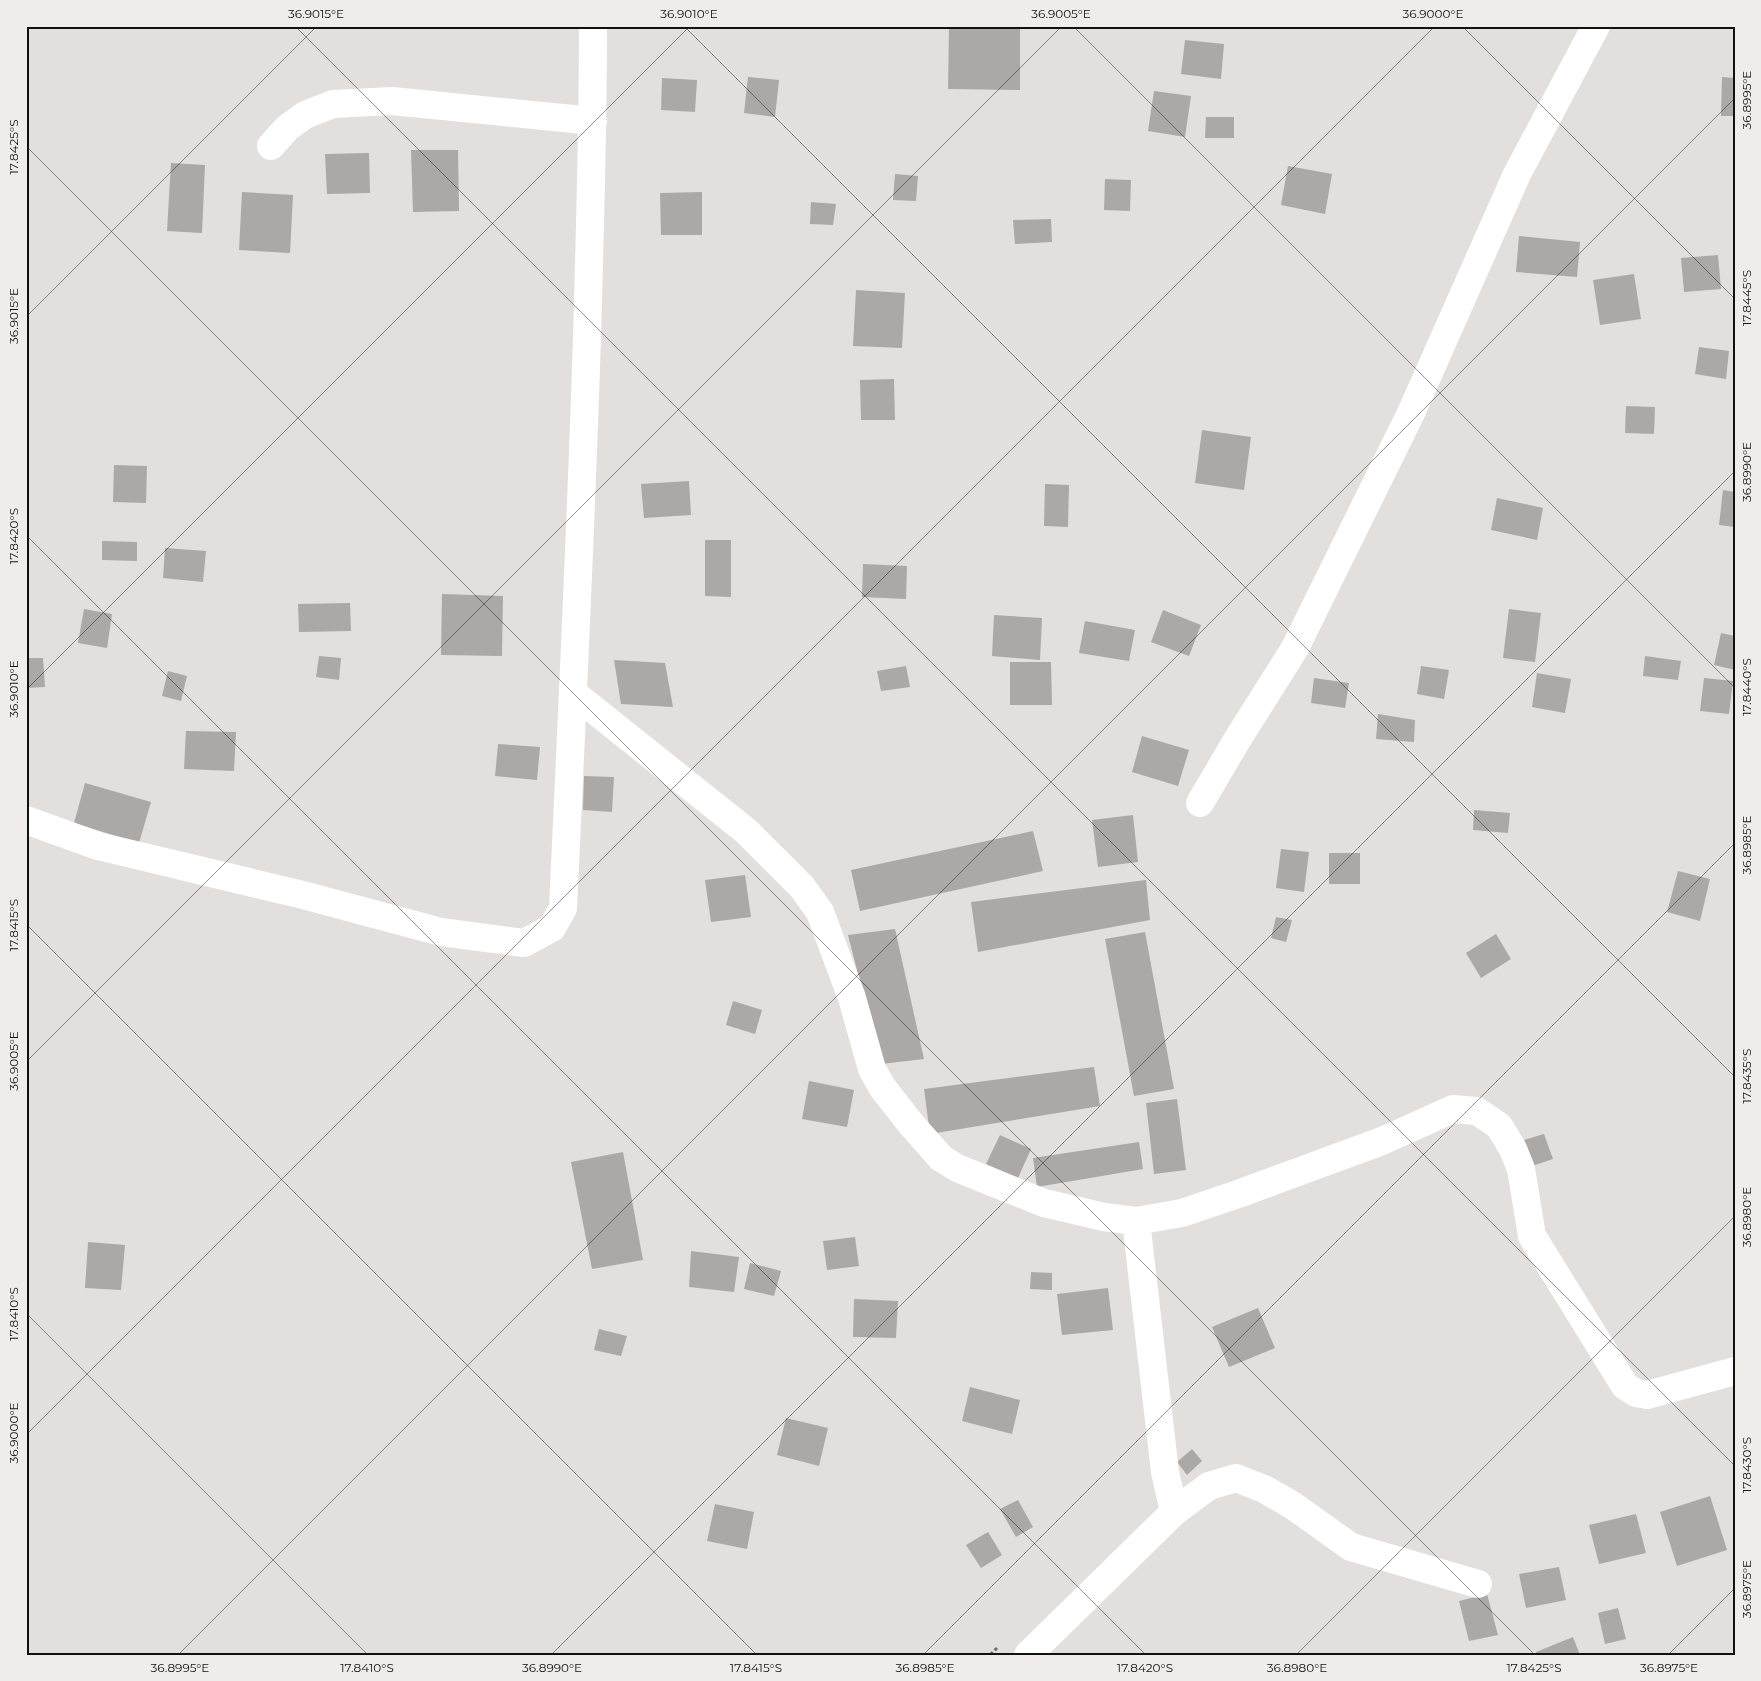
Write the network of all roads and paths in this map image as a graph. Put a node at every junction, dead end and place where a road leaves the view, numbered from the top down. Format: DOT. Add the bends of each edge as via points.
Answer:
graph roads {
  1 [pos="593,26"];
  2 [pos="1596,26"];
  3 [pos="593,121"];
  4 [pos="271,146"];
  5 [pos="573,693"];
  6 [pos="1200,803"];
  7 [pos="26,820"];
  8 [pos="1136,1220"];
  9 [pos="1735,1371"];
  10 [pos="1174,1512"];
  11 [pos="1478,1584"];
  12 [pos="1028,1655"];
  1 -- 3 [label="street"];
  2 -- 6 [label="street" via="1517,174 1411,413 1295,648"];
  3 -- 4 [label="street" via="392,101 333,104 305,115 287,128"];
  3 -- 5 [label="street"];
  5 -- 7 [label="street" via="563,908 552,928 524,943 441,932 98,846"];
  5 -- 8 [label="street" via="746,831 802,887 820,912 852,998 872,1069 910,1124 941,1158 957,1168 1044,1203 1104,1217"];
  8 -- 9 [label="street" via="1182,1214 1382,1141 1453,1109 1477,1111 1499,1126 1513,1149 1520,1169 1532,1236 1625,1386 1647,1395"];
  8 -- 10 [label="street" via="1165,1472"];
  10 -- 11 [label="street" via="1209,1486 1236,1478 1292,1505 1352,1547"];
  10 -- 12 [label="street"];
}
